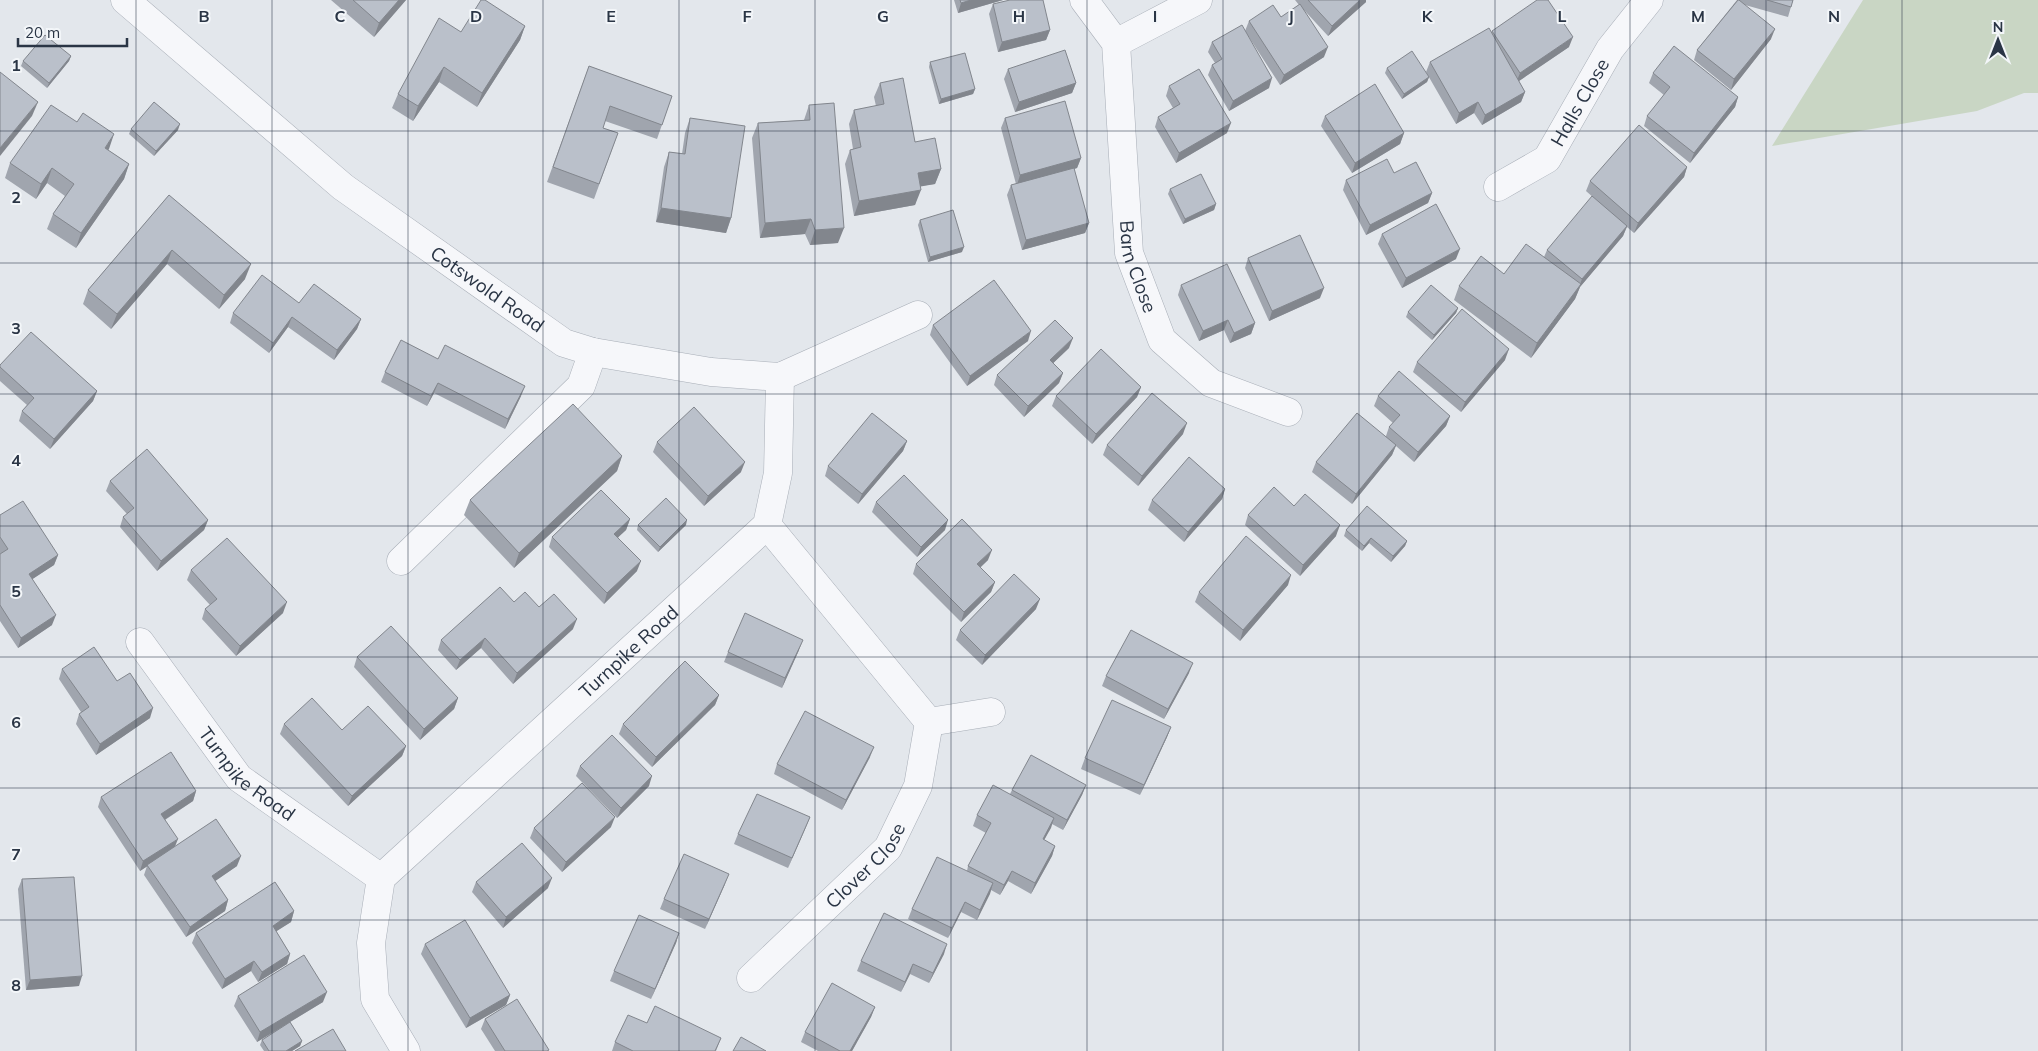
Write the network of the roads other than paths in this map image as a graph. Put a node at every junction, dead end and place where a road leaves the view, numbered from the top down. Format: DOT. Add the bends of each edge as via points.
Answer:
graph roads {
  1 [pos="125,0"];
  2 [pos="1084,0"];
  3 [pos="1198,0"];
  4 [pos="1649,0"];
  5 [pos="1116,43"];
  6 [pos="1498,187"];
  7 [pos="918,315"];
  8 [pos="593,352"];
  9 [pos="780,377"];
  10 [pos="1288,412"];
  11 [pos="766,525"];
  12 [pos="401,561"];
  13 [pos="140,642"];
  14 [pos="992,712"];
  15 [pos="929,722"];
  16 [pos="381,878"];
  17 [pos="752,978"];
  18 [pos="406,1051"];
  1 -- 8 [label="street, Cotswold Road" via="343,187 564,343"];
  2 -- 5 [label="street"];
  3 -- 5 [label="street"];
  4 -- 6 [label="street, Halls Close" via="1610,50 1547,159"];
  5 -- 10 [label="street, Barn Close" via="1129,253 1162,340 1212,383"];
  7 -- 9 [label="street, Cotswold Road"];
  8 -- 9 [label="street, Cotswold Road" via="711,372"];
  8 -- 12 [label="street" via="581,386"];
  9 -- 11 [label="street" via="778,473"];
  11 -- 15 [label="street"];
  11 -- 16 [label="street, Turnpike Road"];
  13 -- 16 [label="street, Turnpike Road" via="239,778"];
  14 -- 15 [label="street"];
  15 -- 17 [label="street, Clover Close" via="918,786 888,848"];
  16 -- 18 [label="street" via="371,943 376,999"];
}
